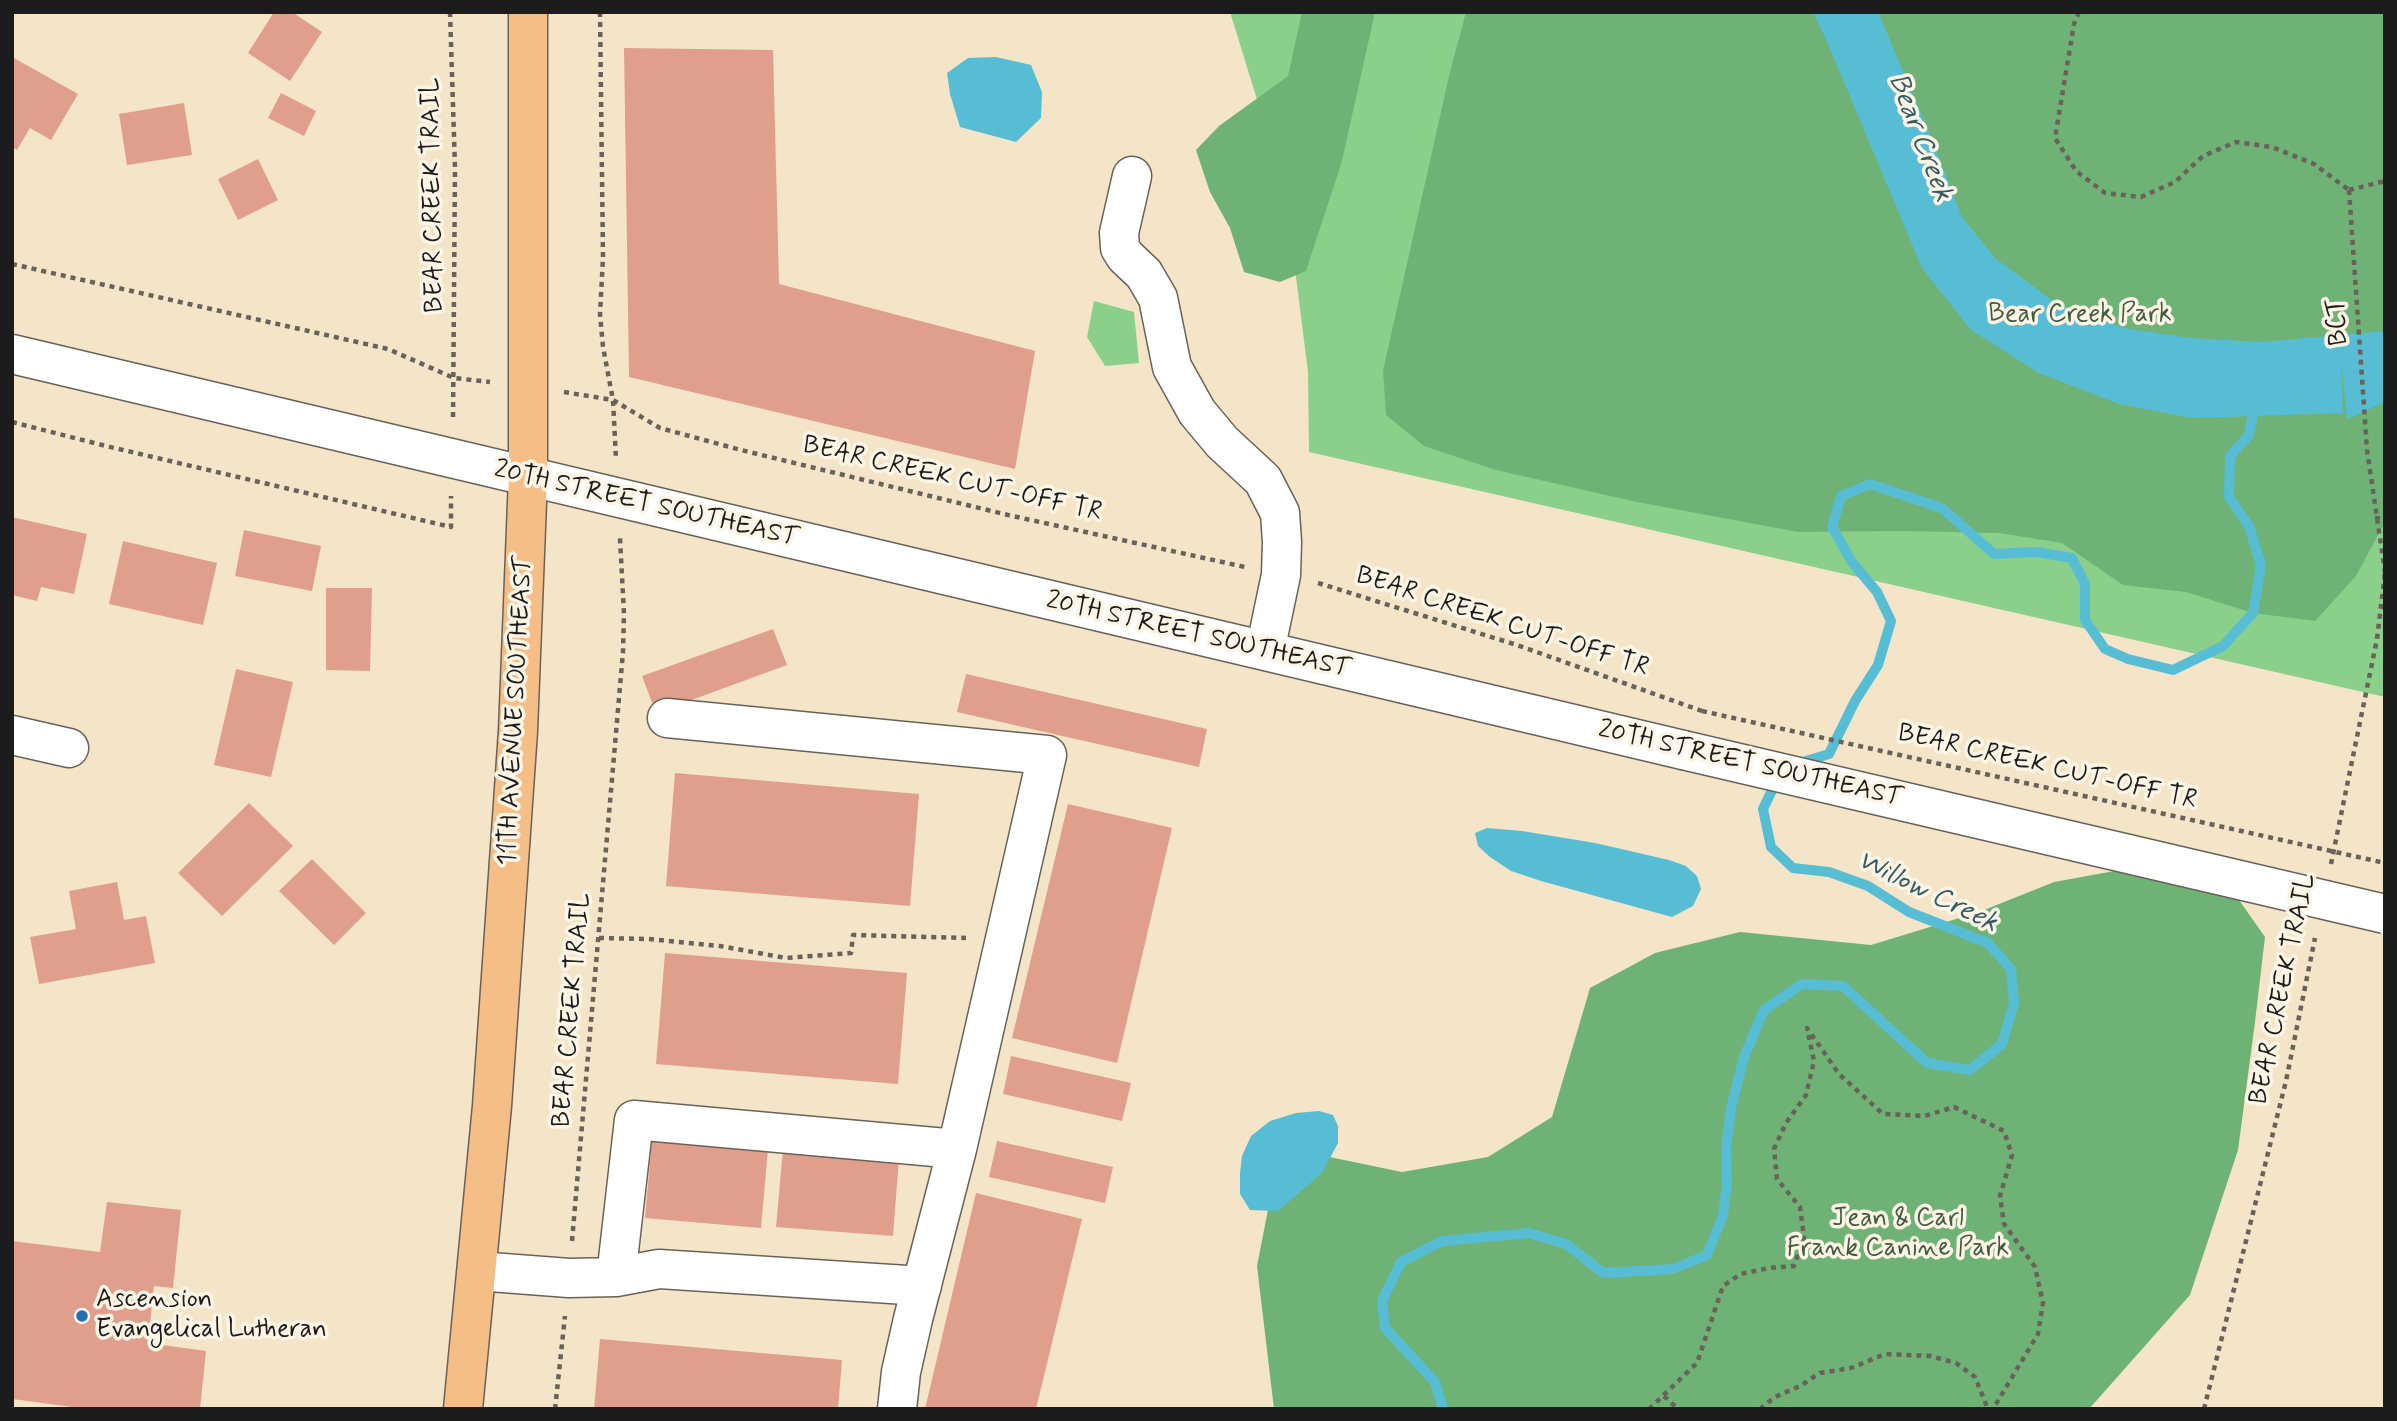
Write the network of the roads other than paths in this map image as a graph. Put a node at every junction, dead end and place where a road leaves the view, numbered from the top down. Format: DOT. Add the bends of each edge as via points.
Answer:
graph roads {
  1 [pos="528,12"];
  2 [pos="1132,176"];
  3 [pos="12,354"];
  4 [pos="528,477"];
  5 [pos="1265,651"];
  6 [pos="667,718"];
  7 [pos="12,735"];
  8 [pos="68,748"];
  9 [pos="2385,914"];
  10 [pos="957,1149"];
  11 [pos="477,1272"];
  12 [pos="617,1276"];
  13 [pos="922,1286"];
  14 [pos="463,1409"];
  15 [pos="897,1409"];
  1 -- 4 [label="main road, 11TH AVENUE SOUTHEAST"];
  2 -- 5 [label="street" via="1120,248 1158,298 1172,367 1197,412 1263,480 1280,513 1281,575"];
  3 -- 4 [label="street, 20TH STREET SOUTHEAST"];
  4 -- 5 [label="street, 20TH STREET SOUTHEAST"];
  4 -- 11 [label="main road, 11TH AVENUE SOUTHEAST" via="518,731"];
  5 -- 9 [label="street, 20TH STREET SOUTHEAST, bridge"];
  6 -- 10 [label="street" via="1047,755"];
  7 -- 8 [label="street"];
  10 -- 12 [label="street" via="634,1120"];
  10 -- 13 [label="street"];
  11 -- 12 [label="street"];
  11 -- 14 [label="main road, 11TH AVENUE SOUTHEAST"];
  12 -- 13 [label="street" via="659,1269"];
  13 -- 15 [label="street"];
}
